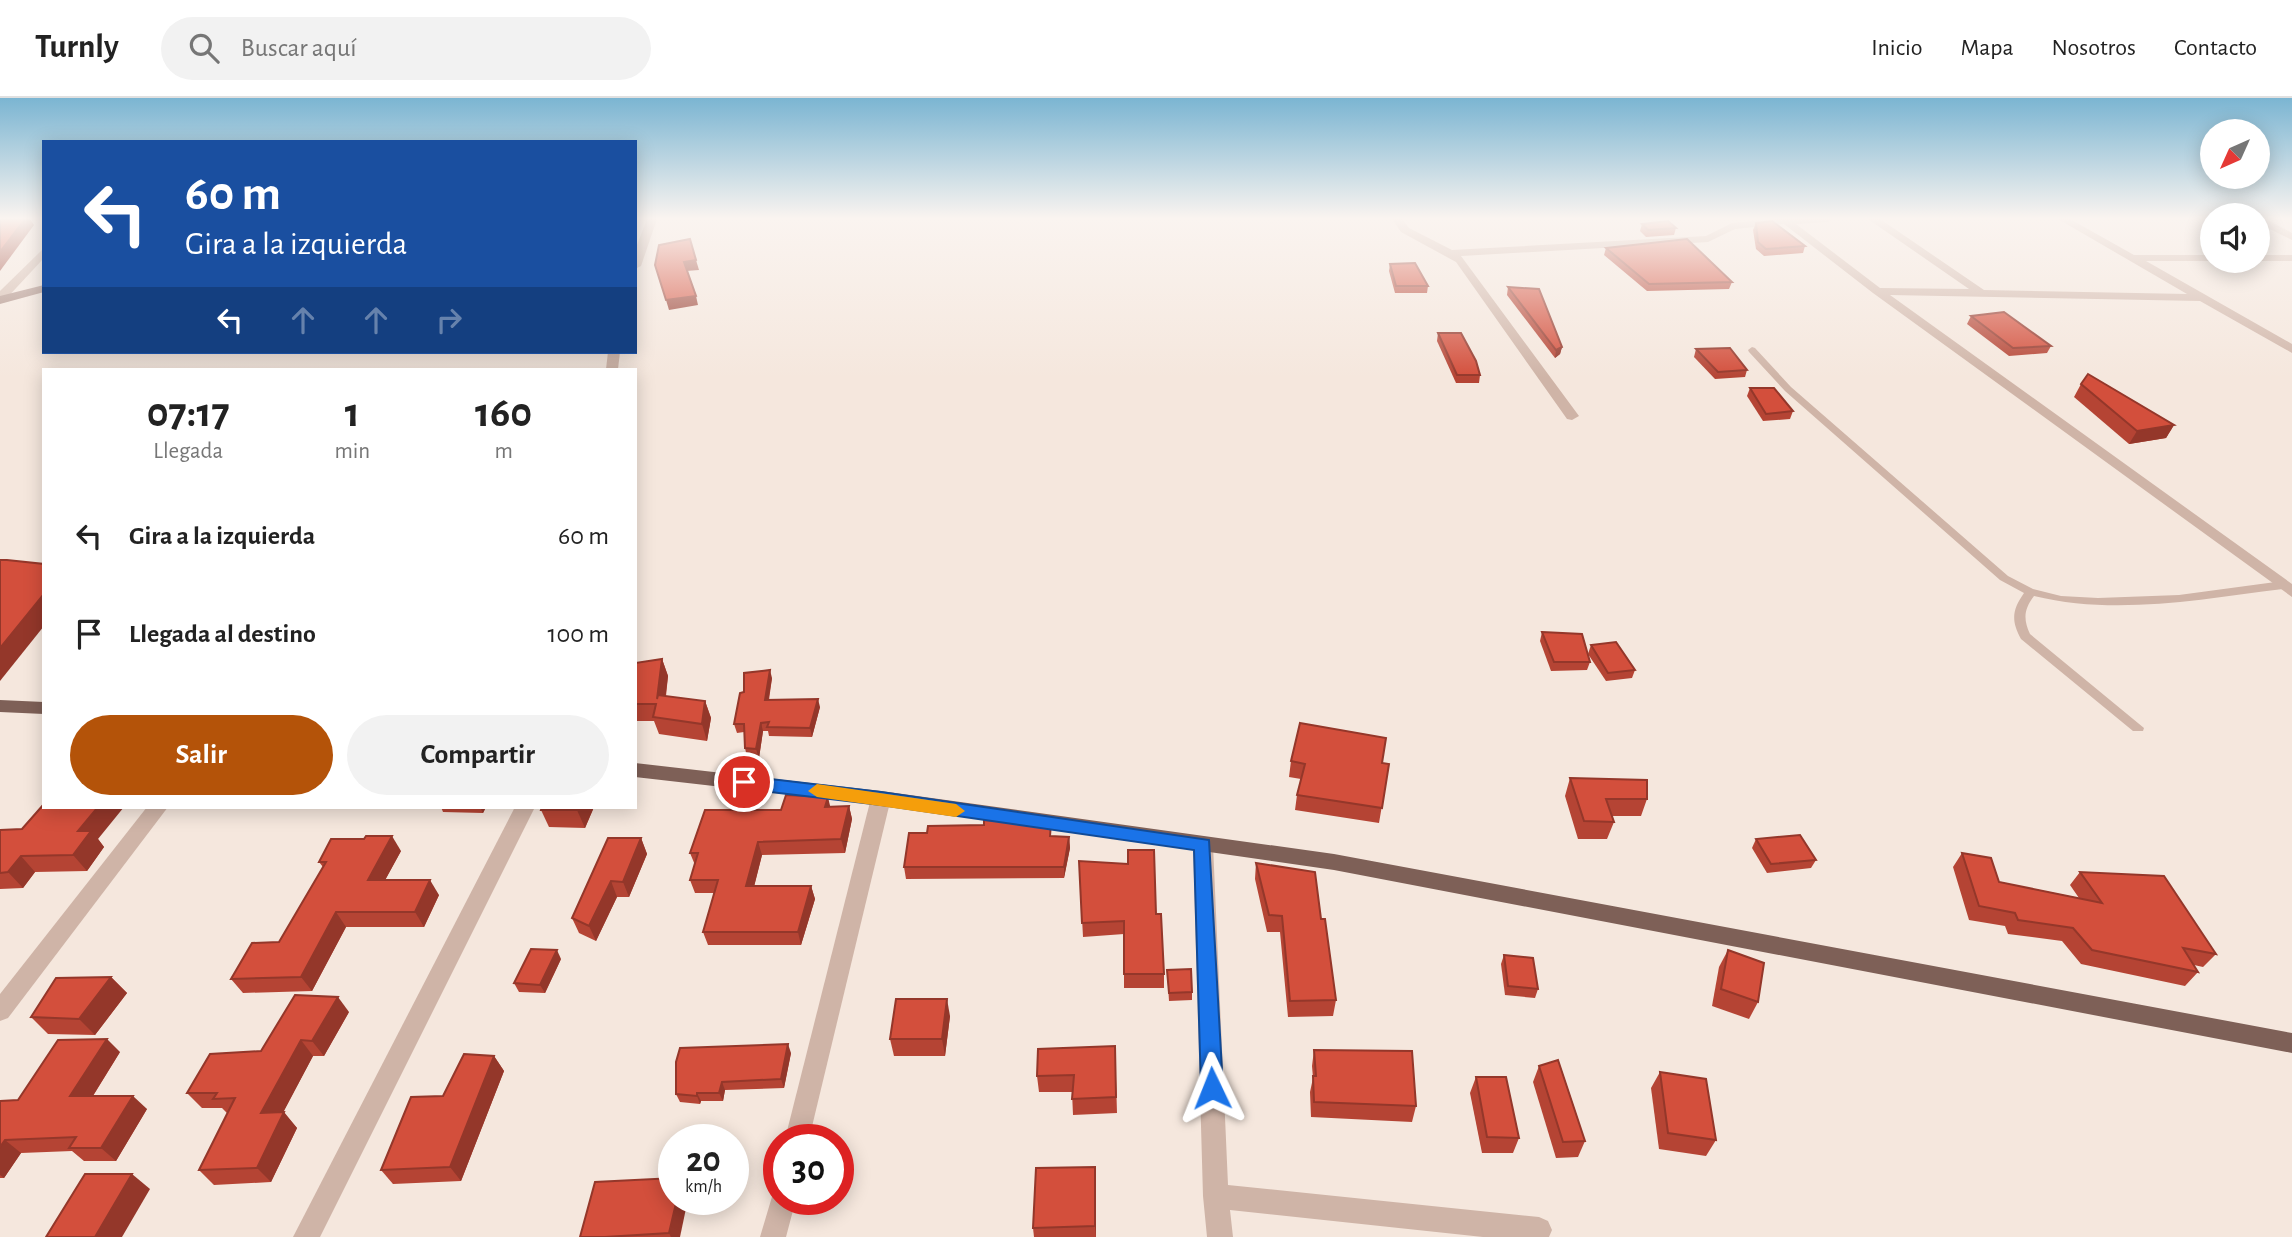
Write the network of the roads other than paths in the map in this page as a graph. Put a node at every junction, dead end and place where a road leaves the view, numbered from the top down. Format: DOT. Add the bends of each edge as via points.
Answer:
graph roads {
  1 [pos="25,272"];
  2 [pos="1468,272"];
  3 [pos="1852,272"];
  4 [pos="1951,272"];
  5 [pos="2159,272"];
  6 [pos="42,288"];
  7 [pos="1877,291"];
  8 [pos="1979,291"];
  9 [pos="2204,298"];
  10 [pos="0,299"];
  11 [pos="2292,349"];
  12 [pos="1752,350"];
  13 [pos="1572,416"];
  14 [pos="2287,589"];
  15 [pos="2029,593"];
  16 [pos="0,705"];
  17 [pos="42,708"];
  18 [pos="2138,728"];
  19 [pos="637,770"];
  20 [pos="881,798"];
  21 [pos="156,809"];
  22 [pos="524,809"];
  23 [pos="1203,845"];
  24 [pos="0,1011"];
  25 [pos="2292,1043"];
  26 [pos="801,1124"];
  27 [pos="1216,1196"];
  28 [pos="779,1215"];
  29 [pos="1539,1230"];
  30 [pos="306,1237"];
  31 [pos="773,1237"];
  32 [pos="1220,1237"];
  1 -- 10 [label="street"];
  2 -- 13 [label="street"];
  3 -- 7 [label="street"];
  4 -- 8 [label="street"];
  5 -- 9 [label="street"];
  6 -- 10 [label="street"];
  7 -- 8 [label="street"];
  7 -- 14 [label="street"];
  8 -- 9 [label="street"];
  9 -- 11 [label="street"];
  12 -- 15 [label="lane" via="1798,398 2004,578"];
  14 -- 15 [label="lane" via="2144,600 2079,601"];
  15 -- 18 [label="lane" via="2017,613 2025,636"];
  16 -- 17 [label="main road"];
  19 -- 20 [label="main road"];
  20 -- 23 [label="main road"];
  20 -- 26 [label="street"];
  21 -- 24 [label="street"];
  22 -- 30 [label="street"];
  23 -- 25 [label="main road" via="1334,862"];
  23 -- 27 [label="street"];
  27 -- 29 [label="street"];
  27 -- 32 [label="street"];
  28 -- 31 [label="street"];
}
